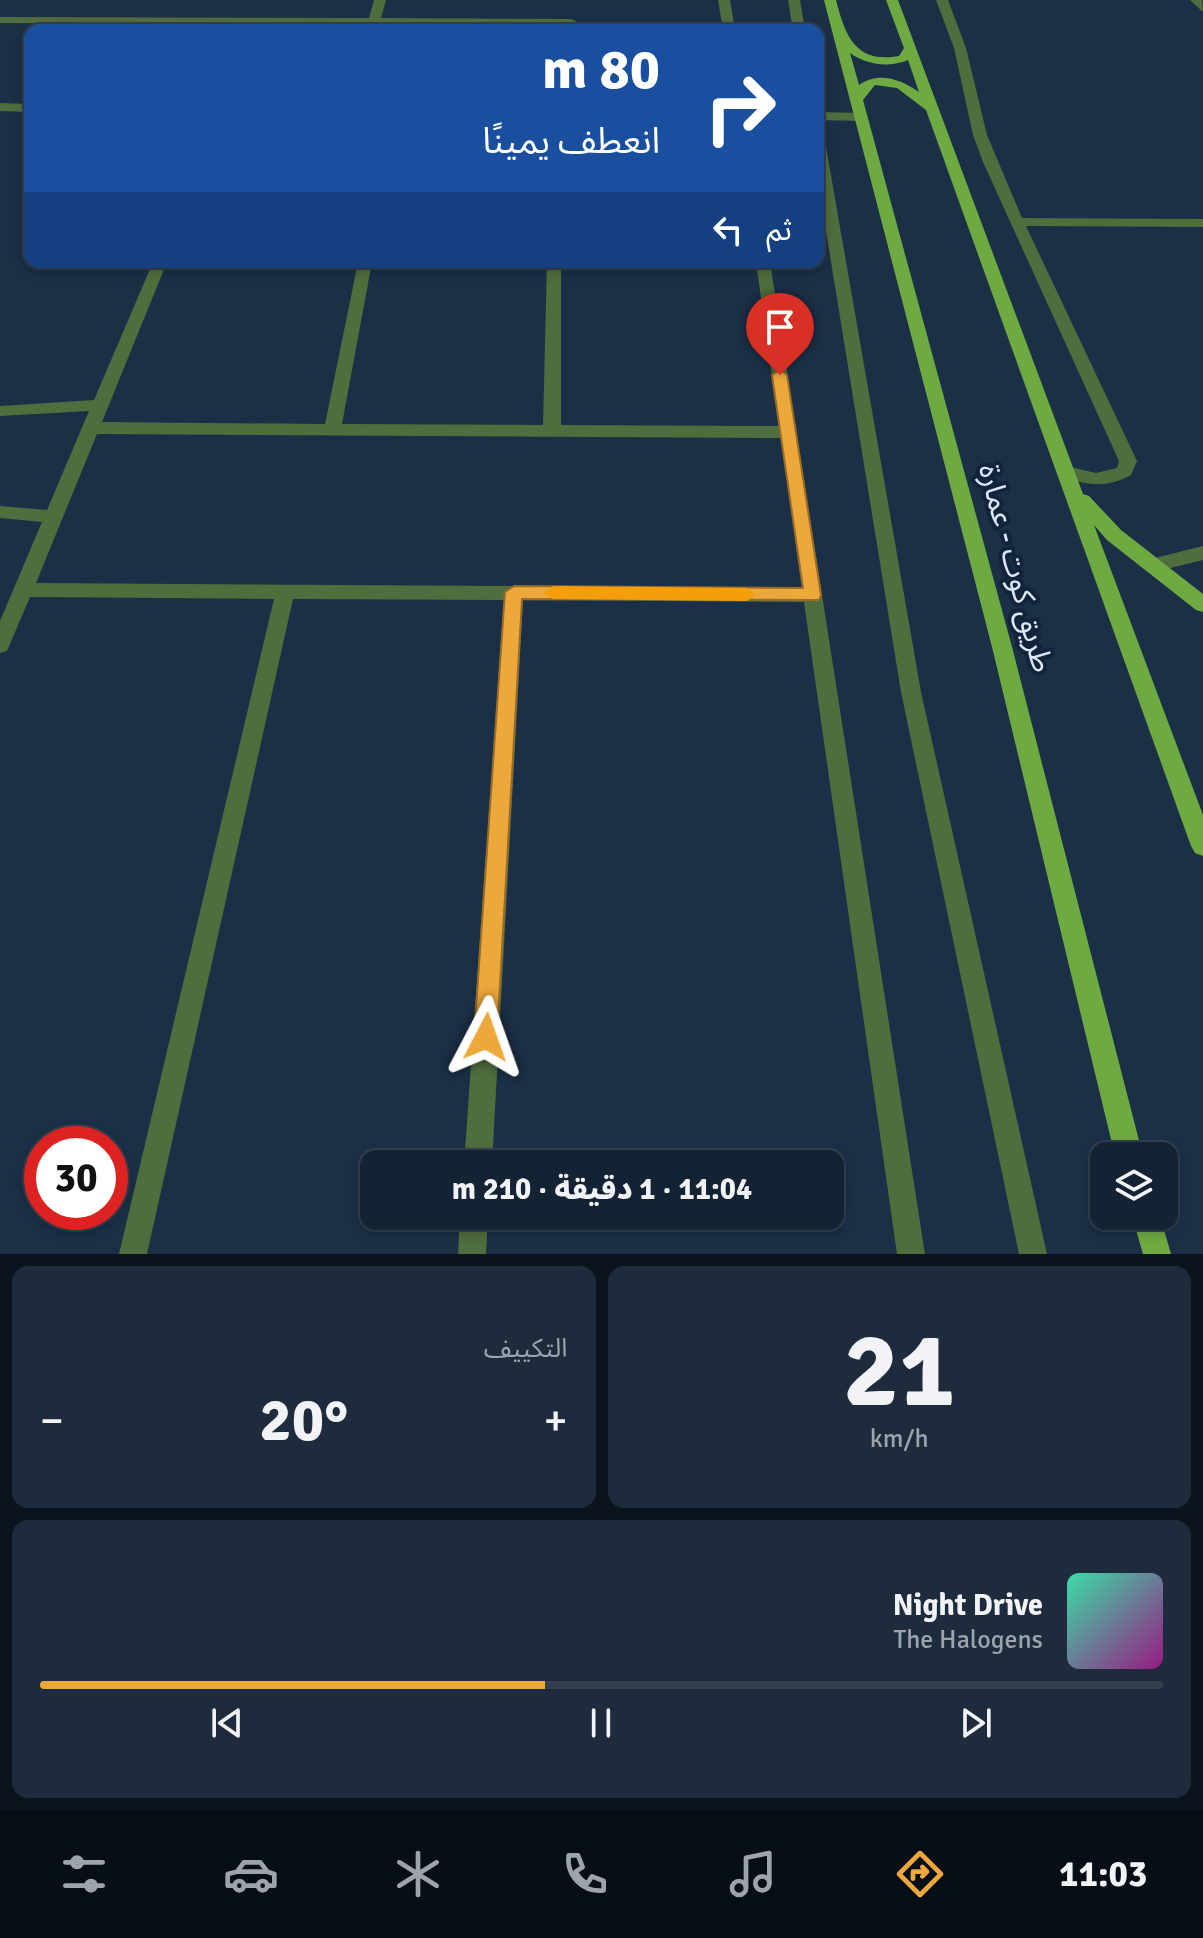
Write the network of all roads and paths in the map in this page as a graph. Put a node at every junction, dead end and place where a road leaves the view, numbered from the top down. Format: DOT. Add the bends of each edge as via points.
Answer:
graph roads {
  1 [pos="380,0"];
  2 [pos="724,0"];
  3 [pos="794,0"];
  4 [pos="830,0"];
  5 [pos="892,0"];
  6 [pos="942,0"];
  7 [pos="1196,0"];
  8 [pos="1203,9"];
  9 [pos="0,20"];
  10 [pos="374,21"];
  11 [pos="570,21"];
  12 [pos="728,24"];
  13 [pos="798,24"];
  14 [pos="838,30"];
  15 [pos="910,48"];
  16 [pos="0,107"];
  17 [pos="24,108"];
  18 [pos="859,108"];
  19 [pos="824,115"];
  20 [pos="940,131"];
  21 [pos="824,177"];
  22 [pos="1019,222"];
  23 [pos="1203,223"];
  24 [pos="158,268"];
  25 [pos="364,268"];
  26 [pos="554,268"];
  27 [pos="764,268"];
  28 [pos="101,405"];
  29 [pos="0,411"];
  30 [pos="91,428"];
  31 [pos="332,430"];
  32 [pos="552,430"];
  33 [pos="788,432"];
  34 [pos="1069,479"];
  35 [pos="0,512"];
  36 [pos="54,517"];
  37 [pos="1203,553"];
  38 [pos="1150,566"];
  39 [pos="23,590"];
  40 [pos="285,592"];
  41 [pos="514,592"];
  42 [pos="813,595"];
  43 [pos="1203,605"];
  44 [pos="0,645"];
  45 [pos="1203,846"];
  46 [pos="1123,1142"];
  47 [pos="479,1150"];
  48 [pos="473,1230"];
  49 [pos="1145,1230"];
  50 [pos="1148,1230"];
  51 [pos="133,1254"];
  52 [pos="472,1254"];
  53 [pos="911,1254"];
  54 [pos="1033,1254"];
  55 [pos="1148,1254"];
  56 [pos="1157,1254"];
  1 -- 10 [label="street"];
  2 -- 12 [label="street"];
  3 -- 13 [label="street"];
  4 -- 14 [label="main road, طريق كوت - عمارة"];
  5 -- 15 [label="main road"];
  6 -- 22 [label="street" via="960,48 980,135"];
  7 -- 8 [label="street"];
  9 -- 10 [label="street"];
  10 -- 11 [label="street"];
  14 -- 15 [label="main road" via="856,51 876,61 903,59"];
  14 -- 18 [label="main road, طريق كوت - عمارة"];
  15 -- 20 [label="main road"];
  16 -- 17 [label="street"];
  18 -- 19 [label="street"];
  18 -- 20 [label="main road" via="859,93 869,84 903,85 923,100"];
  18 -- 46 [label="main road, طريق كوت - عمارة" via="1002,647"];
  20 -- 34 [label="main road"];
  21 -- 54 [label="street" via="911,692"];
  22 -- 23 [label="street"];
  22 -- 34 [label="street" via="1128,461 1125,471 1103,480"];
  24 -- 28 [label="street"];
  25 -- 31 [label="street"];
  26 -- 32 [label="street"];
  27 -- 33 [label="street"];
  28 -- 29 [label="street"];
  28 -- 30 [label="street"];
  30 -- 31 [label="street"];
  30 -- 36 [label="street"];
  31 -- 32 [label="street"];
  32 -- 33 [label="street"];
  33 -- 42 [label="street"];
  34 -- 38 [label="main road" via="1114,535"];
  34 -- 45 [label="main road"];
  35 -- 36 [label="street"];
  36 -- 39 [label="street"];
  37 -- 38 [label="street"];
  38 -- 43 [label="main road"];
  39 -- 40 [label="street"];
  39 -- 44 [label="street"];
  40 -- 41 [label="street"];
  40 -- 51 [label="street"];
  41 -- 42 [label="street"];
  41 -- 47 [label="street"];
  42 -- 53 [label="street"];
  48 -- 52 [label="street"];
  49 -- 55 [label="main road"];
  50 -- 56 [label="main road"];
}
